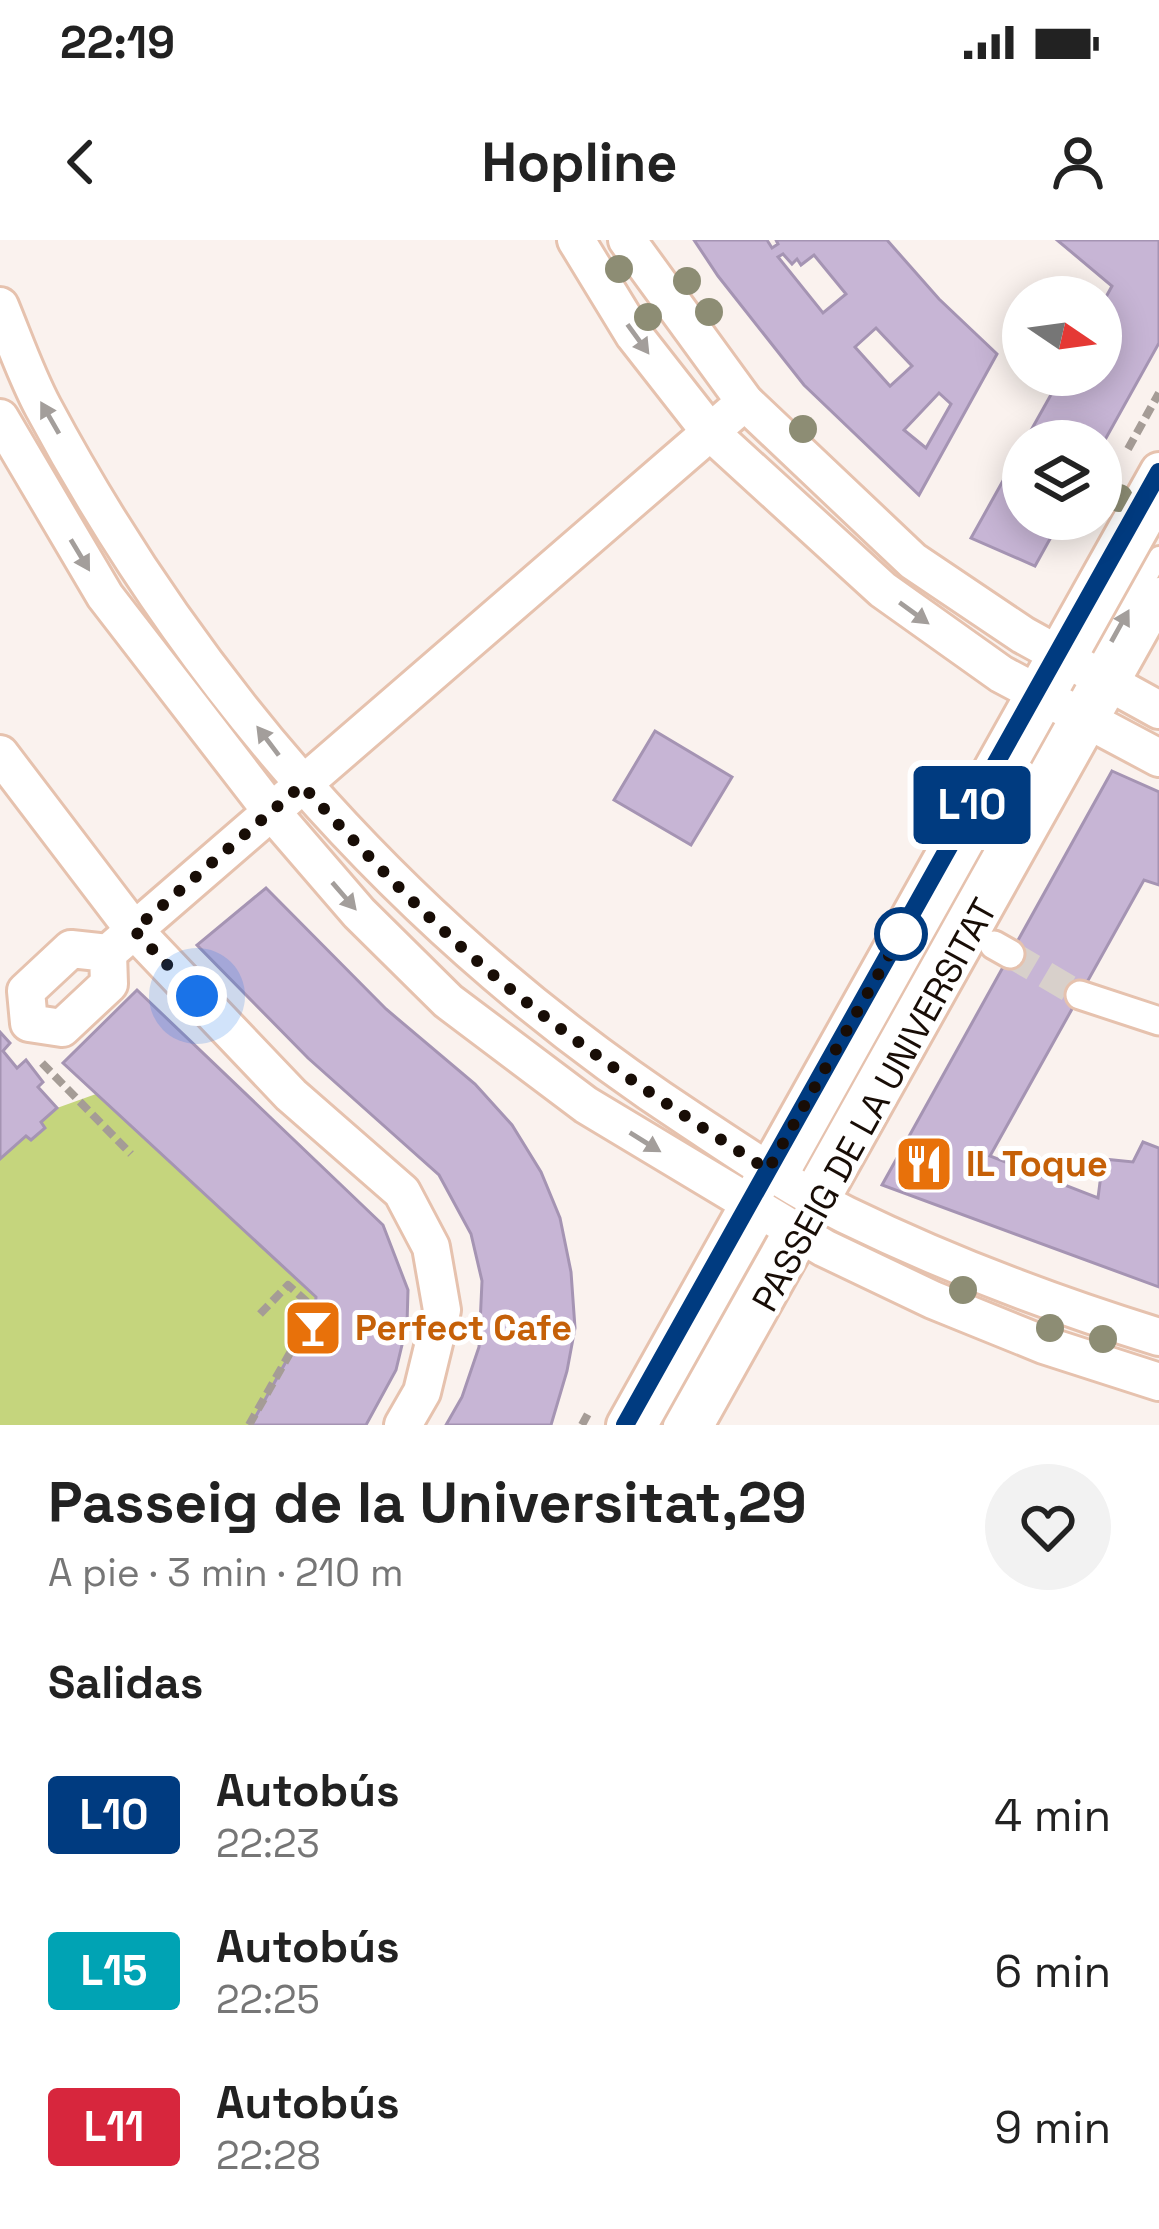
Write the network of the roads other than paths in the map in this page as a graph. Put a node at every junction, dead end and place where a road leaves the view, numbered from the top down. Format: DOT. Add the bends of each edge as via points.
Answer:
graph roads {
  1 [pos="576,240"];
  2 [pos="627,240"];
  3 [pos="0,307"];
  4 [pos="746,402"];
  5 [pos="0,418"];
  6 [pos="710,432"];
  7 [pos="1159,471"];
  8 [pos="1159,513"];
  9 [pos="1159,556"];
  10 [pos="1159,596"];
  11 [pos="1083,669"];
  12 [pos="1062,708"];
  13 [pos="1159,710"];
  14 [pos="0,754"];
  15 [pos="1159,758"];
  16 [pos="302,785"];
  17 [pos="272,811"];
  18 [pos="121,941"];
  19 [pos="1080,994"];
  20 [pos="1159,1021"];
  21 [pos="795,1185"];
  22 [pos="775,1220"];
  23 [pos="1159,1337"];
  24 [pos="1159,1382"];
  25 [pos="403,1425"];
  26 [pos="625,1425"];
  27 [pos="650,1425"];
  28 [pos="673,1425"];
  29 [pos="695,1425"];
  1 -- 6 [label="street, one-way" via="634,335"];
  2 -- 4 [label="street"];
  16 -- 3 [label="street, one-way" via="143,578 41,404"];
  4 -- 6 [label="street"];
  4 -- 11 [label="street" via="913,561"];
  5 -- 17 [label="street, one-way" via="105,596"];
  6 -- 12 [label="street, one-way" via="883,590"];
  6 -- 16 [label="street"];
  7 -- 11 [label="street, PASSEIG DE LA UNIVERSITAT"];
  8 -- 11 [label="lane"];
  11 -- 9 [label="lane, one-way"];
  10 -- 11 [label="street, PASSEIG DE LA UNIVERSITAT"];
  11 -- 12 [label="street, PASSEIG DE LA UNIVERSITAT"];
  11 -- 12 [label="street, PASSEIG DE LA UNIVERSITAT"];
  11 -- 13 [label="street"];
  12 -- 15 [label="street"];
  12 -- 21 [label="street, PASSEIG DE LA UNIVERSITAT"];
  12 -- 21 [label="street, PASSEIG DE LA UNIVERSITAT"];
  14 -- 18 [label="street"];
  16 -- 17 [label="street"];
  16 -- 21 [label="street" via="484,968 615,1070"];
  17 -- 18 [label="street"];
  17 -- 22 [label="street, one-way" via="448,1001 586,1105"];
  18 -- 25 [label="street" via="402,1192 431,1247 442,1310 422,1392"];
  19 -- 20 [label="street"];
  21 -- 22 [label="street, PASSEIG DE LA UNIVERSITAT"];
  21 -- 22 [label="street, PASSEIG DE LA UNIVERSITAT"];
  21 -- 23 [label="street" via="1061,1306"];
  22 -- 24 [label="street" via="933,1300"];
  22 -- 26 [label="street, PASSEIG DE LA UNIVERSITAT"];
  22 -- 27 [label="lane"];
  22 -- 28 [label="lane"];
  22 -- 29 [label="street, PASSEIG DE LA UNIVERSITAT"];
}
